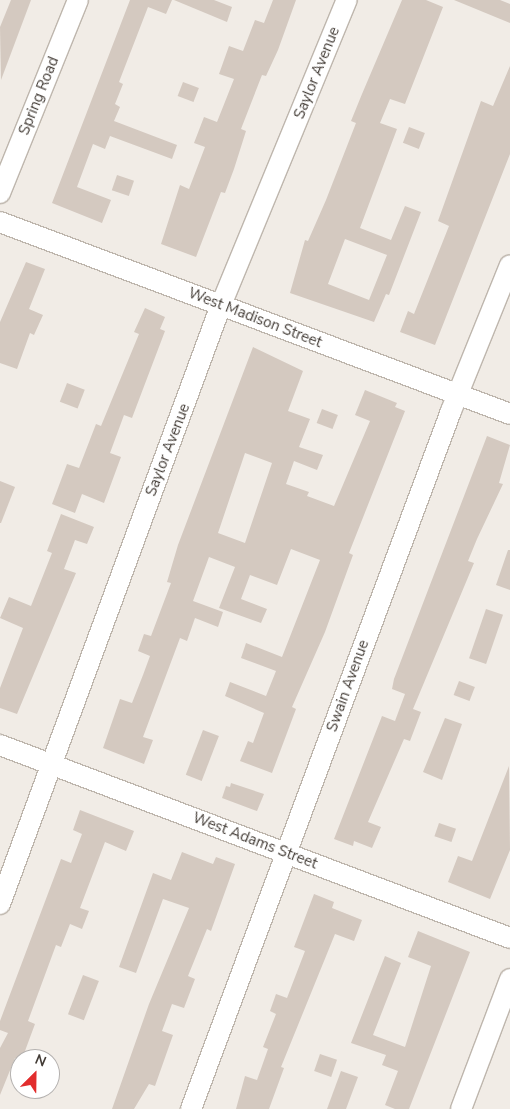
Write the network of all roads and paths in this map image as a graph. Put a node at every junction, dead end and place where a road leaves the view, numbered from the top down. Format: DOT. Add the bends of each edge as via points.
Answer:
graph roads {
  1 [pos="78,0"];
  2 [pos="348,0"];
  3 [pos="0,193"];
  4 [pos="0,222"];
  5 [pos="510,265"];
  6 [pos="222,306"];
  7 [pos="457,394"];
  8 [pos="510,414"];
  9 [pos="0,745"];
  10 [pos="51,764"];
  11 [pos="285,852"];
  12 [pos="0,904"];
  13 [pos="510,938"];
  14 [pos="510,979"];
  15 [pos="191,1109"];
  16 [pos="461,1109"];
  1 -- 3 [label="street, Spring Road"];
  2 -- 6 [label="street, Saylor Avenue"];
  4 -- 6 [label="street, West Madison Street"];
  5 -- 7 [label="street, Swain Avenue"];
  6 -- 7 [label="street, West Madison Street"];
  6 -- 10 [label="street, Saylor Avenue"];
  7 -- 8 [label="street, West Madison Street"];
  7 -- 11 [label="street, Swain Avenue"];
  9 -- 10 [label="street, West Adams Street"];
  10 -- 11 [label="street, West Adams Street"];
  10 -- 12 [label="street, Saylor Avenue"];
  11 -- 13 [label="street, West Adams Street"];
  11 -- 15 [label="street, Swain Avenue"];
  14 -- 16 [label="street"];
}
